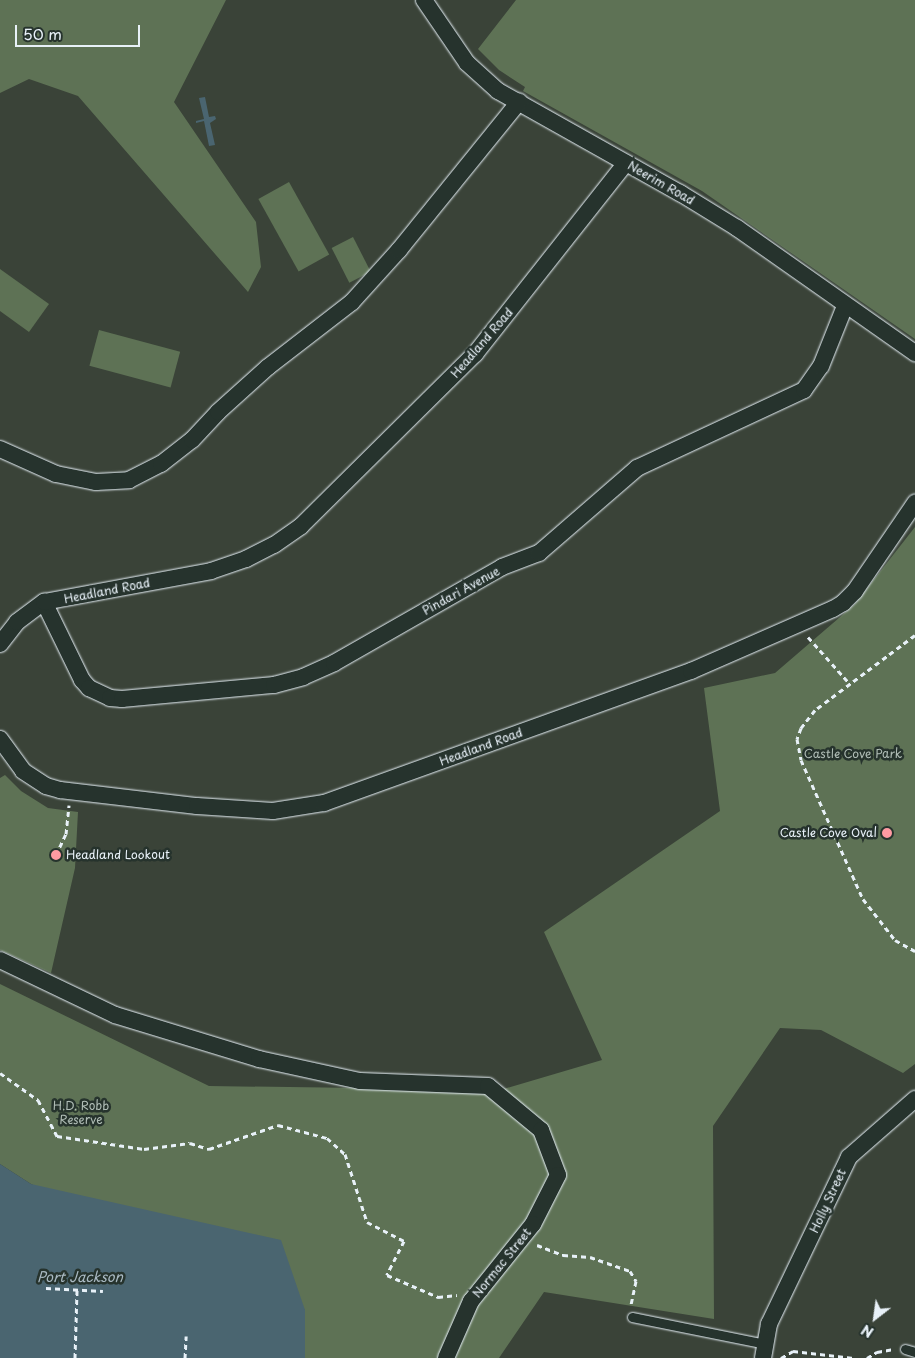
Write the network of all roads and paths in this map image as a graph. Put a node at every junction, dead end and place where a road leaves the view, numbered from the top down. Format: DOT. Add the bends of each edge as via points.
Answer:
graph roads {
  1 [pos="424,0"];
  2 [pos="518,102"];
  3 [pos="626,163"];
  4 [pos="845,306"];
  5 [pos="915,353"];
  6 [pos="0,449"];
  7 [pos="915,503"];
  8 [pos="44,602"];
  9 [pos="801,624"];
  10 [pos="915,635"];
  11 [pos="0,644"];
  12 [pos="850,684"];
  13 [pos="0,740"];
  14 [pos="71,792"];
  15 [pos="56,855"];
  16 [pos="915,950"];
  17 [pos="0,960"];
  18 [pos="0,1073"];
  19 [pos="915,1099"];
  20 [pos="529,1246"];
  21 [pos="46,1288"];
  22 [pos="77,1290"];
  23 [pos="103,1291"];
  24 [pos="471,1301"];
  25 [pos="632,1317"];
  26 [pos="186,1336"];
  27 [pos="905,1350"];
  28 [pos="765,1351"];
  29 [pos="915,1352"];
  30 [pos="75,1358"];
  31 [pos="185,1358"];
  32 [pos="446,1358"];
  33 [pos="781,1358"];
  34 [pos="854,1358"];
  35 [pos="867,1358"];
  1 -- 2 [label="street, Neerim Road" via="467,63 498,91"];
  2 -- 3 [label="street, Neerim Road"];
  2 -- 6 [label="street" via="400,250 352,302 268,367 192,440 161,464 130,480 96,482 56,474"];
  3 -- 4 [label="street, Neerim Road" via="737,228"];
  3 -- 8 [label="street, Headland Road" via="475,354 301,526 246,559 211,571"];
  4 -- 5 [label="street, Neerim Road"];
  4 -- 8 [label="street, Pindari Avenue" via="821,366 804,390 637,468 539,553 502,567 321,670 274,684 122,700 110,698 88,688 82,680"];
  7 -- 9 [label="street, Headland Road" via="855,591 838,606"];
  8 -- 11 [label="street, Headland Road" via="17,622"];
  9 -- 12 [label="path" via="807,636"];
  9 -- 14 [label="street, Headland Road" via="691,671 324,803 273,811"];
  10 -- 12 [label="path"];
  12 -- 16 [label="path" via="815,710 801,728 797,739 801,760 862,899 895,940"];
  13 -- 14 [label="street, Headland Road" via="29,775 46,786"];
  14 -- 15 [label="path" via="66,834"];
  17 -- 24 [label="street, Normac Street" via="115,1015 259,1060 360,1081 488,1086 541,1130 558,1175 533,1224"];
  18 -- 24 [label="path" via="38,1100 57,1136 144,1149 190,1143 209,1149 278,1125 327,1138 345,1154 367,1222 404,1241 387,1275 438,1297 461,1294"];
  19 -- 28 [label="street, Holly Street" via="849,1156 769,1324"];
  20 -- 25 [label="path" via="536,1245 563,1255 590,1257 630,1271 636,1281 630,1300"];
  21 -- 22 [label="path"];
  22 -- 23 [label="path"];
  22 -- 30 [label="path"];
  24 -- 32 [label="street, Normac Street"];
  25 -- 28 [label="lane"];
  26 -- 31 [label="path"];
  27 -- 29 [label="lane"];
  27 -- 35 [label="path" via="888,1349"];
  33 -- 34 [label="path" via="794,1351"];
}
